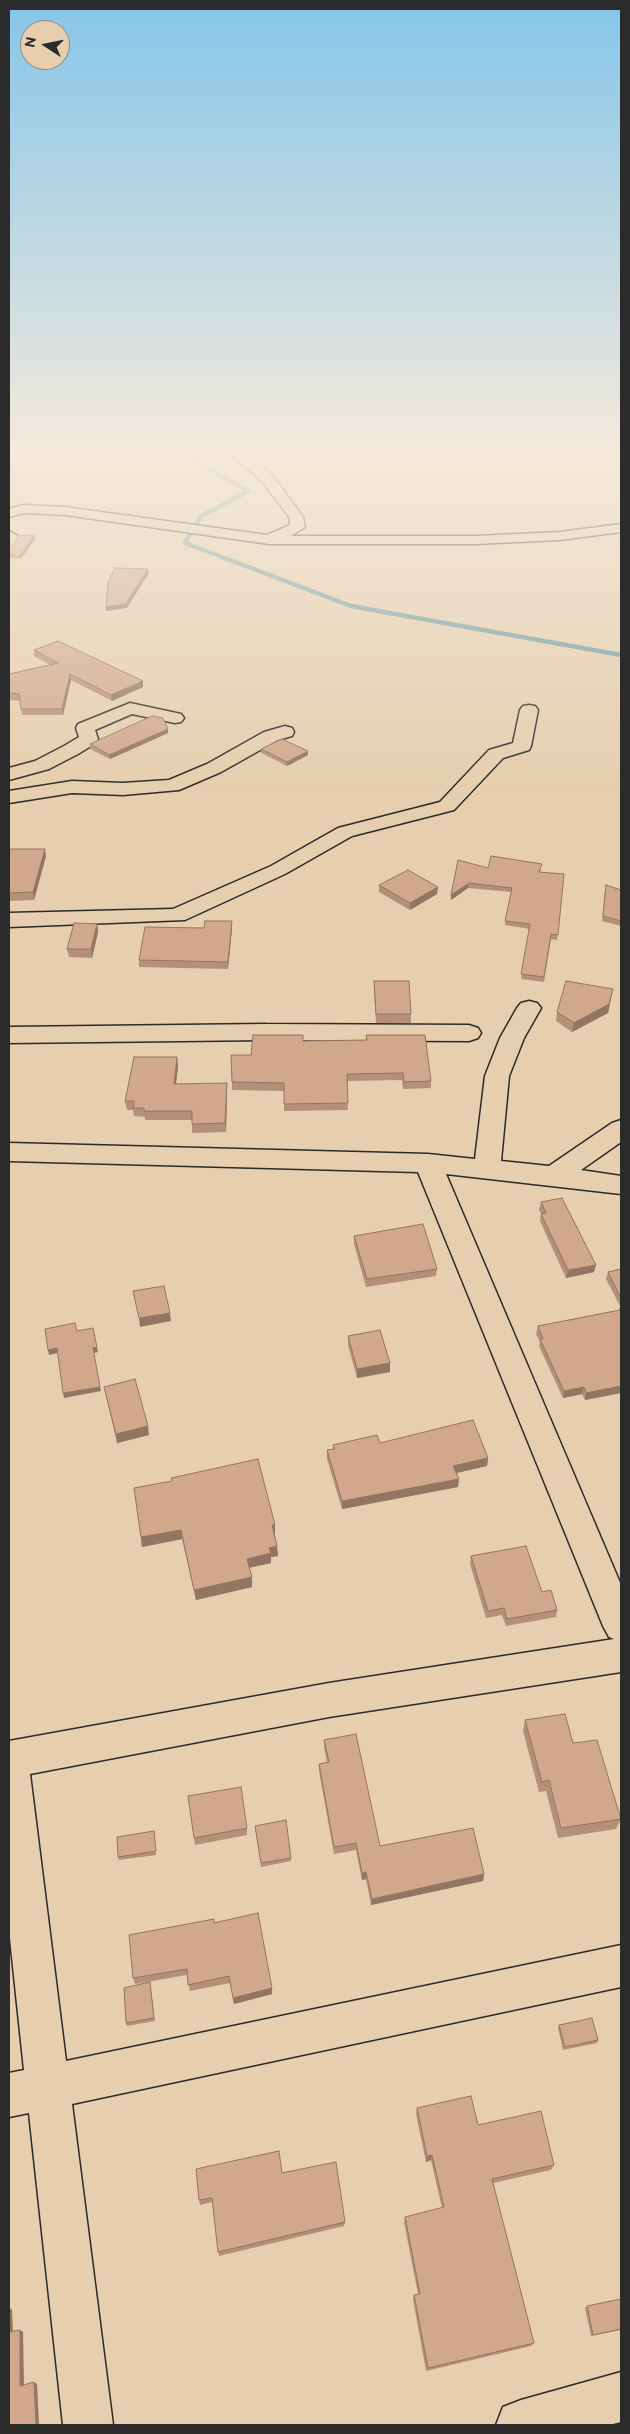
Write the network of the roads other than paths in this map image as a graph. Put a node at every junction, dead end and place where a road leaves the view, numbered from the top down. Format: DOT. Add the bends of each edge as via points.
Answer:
graph roads {
  1 [pos="529,710"];
  2 [pos="175,718"];
  3 [pos="285,732"];
  4 [pos="9,774"];
  5 [pos="9,797"];
  6 [pos="9,920"];
  7 [pos="530,1008"];
  8 [pos="469,1033"];
  9 [pos="9,1035"];
  10 [pos="621,1128"];
  11 [pos="9,1152"];
  12 [pos="428,1163"];
  13 [pos="487,1167"];
  14 [pos="554,1176"];
  15 [pos="621,1184"];
  16 [pos="621,1626"];
  17 [pos="621,1655"];
  18 [pos="9,1758"];
  19 [pos="621,1966"];
  20 [pos="28,2090"];
  21 [pos="621,2397"];
  22 [pos="88,2425"];
  23 [pos="521,2425"];
  1 -- 6 [label="street" via="522,746 496,754 447,806 345,832 278,870 177,915"];
  2 -- 4 [label="street" via="130,708 118,712 85,728 89,739 71,750 42,765"];
  3 -- 5 [label="street" via="172,786 123,789 72,787"];
  7 -- 13 [label="street" via="512,1038 497,1076"];
  8 -- 9 [label="street"];
  10 -- 14 [label="street"];
  11 -- 12 [label="street"];
  12 -- 13 [label="street"];
  12 -- 16 [label="street"];
  13 -- 14 [label="street"];
  14 -- 15 [label="street"];
  17 -- 18 [label="street" via="328,1700"];
  18 -- 20 [label="street"];
  19 -- 20 [label="street"];
  20 -- 22 [label="street"];
  21 -- 23 [label="street"];
}
